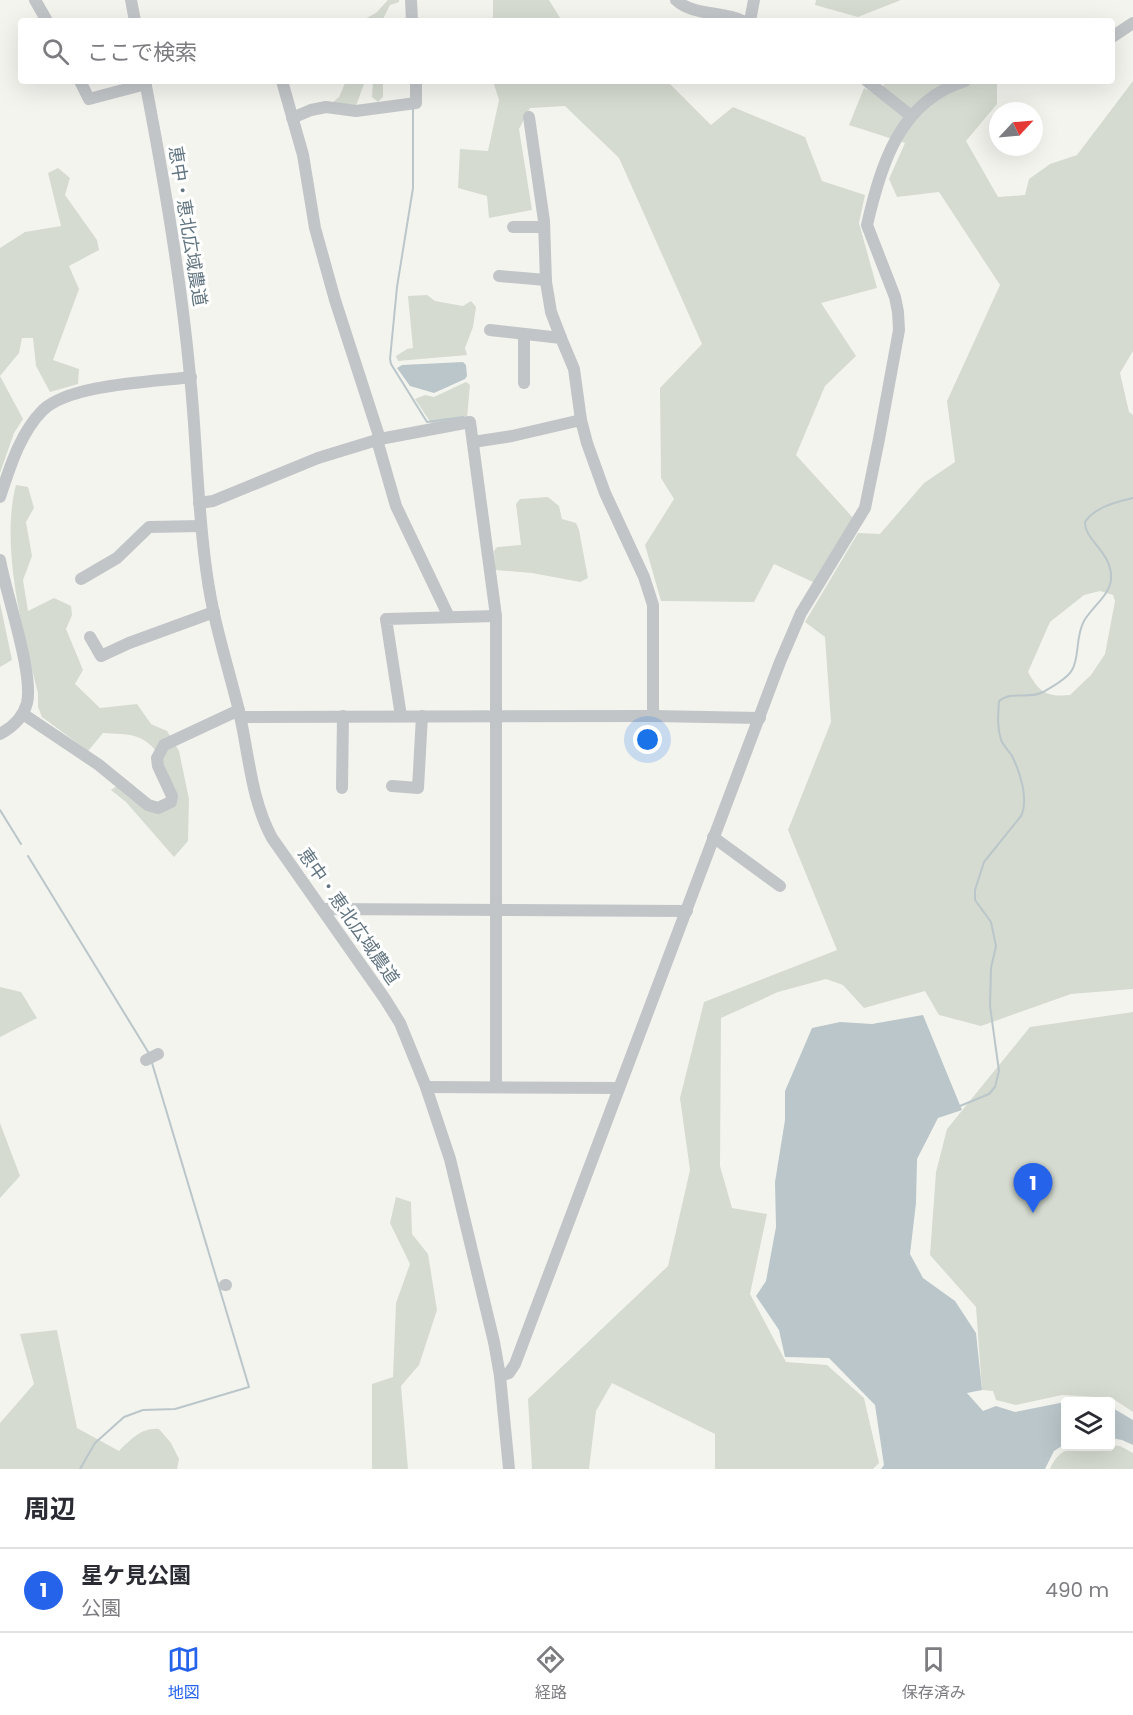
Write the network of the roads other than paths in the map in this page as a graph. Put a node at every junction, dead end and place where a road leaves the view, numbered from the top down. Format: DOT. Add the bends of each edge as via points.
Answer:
graph roads {
  1 [pos="35,0"];
  2 [pos="131,0"];
  3 [pos="411,0"];
  4 [pos="676,0"];
  5 [pos="754,0"];
  6 [pos="45,18"];
  7 [pos="134,18"];
  8 [pos="412,18"];
  9 [pos="731,18"];
  10 [pos="751,18"];
  11 [pos="1133,23"];
  12 [pos="1115,35"];
  13 [pos="82,84"];
  14 [pos="142,84"];
  15 [pos="145,84"];
  16 [pos="283,84"];
  17 [pos="416,84"];
  18 [pos="871,84"];
  19 [pos="954,84"];
  20 [pos="910,115"];
  21 [pos="529,117"];
  22 [pos="292,118"];
  23 [pos="513,227"];
  24 [pos="544,227"];
  25 [pos="499,276"];
  26 [pos="546,280"];
  27 [pos="490,330"];
  28 [pos="524,334"];
  29 [pos="561,338"];
  30 [pos="190,377"];
  31 [pos="524,383"];
  32 [pos="581,420"];
  33 [pos="378,440"];
  34 [pos="473,442"];
  35 [pos="0,496"];
  36 [pos="199,503"];
  37 [pos="201,526"];
  38 [pos="0,560"];
  39 [pos="81,579"];
  40 [pos="214,612"];
  41 [pos="496,616"];
  42 [pos="449,617"];
  43 [pos="90,637"];
  44 [pos="239,713"];
  45 [pos="23,714"];
  46 [pos="343,716"];
  47 [pos="401,716"];
  48 [pos="422,716"];
  49 [pos="653,716"];
  50 [pos="496,718"];
  51 [pos="760,718"];
  52 [pos="0,734"];
  53 [pos="392,786"];
  54 [pos="342,788"];
  55 [pos="713,837"];
  56 [pos="780,886"];
  57 [pos="322,909"];
  58 [pos="495,911"];
  59 [pos="687,911"];
  60 [pos="496,1086"];
  61 [pos="426,1087"];
  62 [pos="619,1088"];
  63 [pos="500,1376"];
  64 [pos="509,1469"];
  1 -- 6 [label="street"];
  2 -- 7 [label="street"];
  3 -- 8 [label="street"];
  4 -- 9 [label="street"];
  5 -- 10 [label="street"];
  11 -- 12 [label="street"];
  13 -- 14 [label="street" via="89,99"];
  15 -- 30 [label="street, 恵中・恵北広域農道" via="174,236"];
  16 -- 22 [label="street"];
  17 -- 22 [label="street" via="416,103 356,111 326,107"];
  18 -- 20 [label="street"];
  19 -- 20 [label="street" via="944,87"];
  20 -- 51 [label="street" via="895,139 867,225 895,297 898,330 867,501 801,613"];
  21 -- 24 [label="street"];
  22 -- 33 [label="street" via="303,155 315,228"];
  23 -- 24 [label="street"];
  24 -- 26 [label="street"];
  25 -- 26 [label="street"];
  26 -- 29 [label="street" via="551,312"];
  27 -- 28 [label="street"];
  28 -- 29 [label="street"];
  28 -- 31 [label="street"];
  29 -- 32 [label="street" via="574,369"];
  30 -- 35 [label="street" via="90,390 54,403 26,433"];
  30 -- 36 [label="street, 恵中・恵北広域農道"];
  32 -- 34 [label="street"];
  32 -- 49 [label="street" via="605,493 653,605"];
  33 -- 34 [label="street" via="470,422"];
  33 -- 36 [label="street"];
  33 -- 42 [label="street" via="396,506"];
  34 -- 41 [label="street"];
  36 -- 37 [label="street, 恵中・恵北広域農道"];
  37 -- 39 [label="street" via="149,527 117,558"];
  37 -- 40 [label="street, 恵中・恵北広域農道"];
  38 -- 45 [label="street" via="27,679"];
  40 -- 43 [label="street" via="101,656"];
  40 -- 44 [label="street, 恵中・恵北広域農道"];
  41 -- 42 [label="street"];
  41 -- 50 [label="street"];
  42 -- 47 [label="street" via="386,618"];
  44 -- 45 [label="street" via="164,745 157,758 172,796 171,802 158,808 148,805 99,765"];
  44 -- 46 [label="street"];
  44 -- 57 [label="street, 恵中・恵北広域農道" via="264,822"];
  45 -- 52 [label="street"];
  46 -- 47 [label="street"];
  46 -- 54 [label="street"];
  47 -- 48 [label="street"];
  48 -- 50 [label="street"];
  48 -- 53 [label="street" via="418,788"];
  49 -- 50 [label="street"];
  49 -- 51 [label="street"];
  50 -- 58 [label="street"];
  51 -- 55 [label="street"];
  55 -- 56 [label="street"];
  55 -- 59 [label="street"];
  57 -- 58 [label="street"];
  57 -- 61 [label="street, 恵中・恵北広域農道" via="400,1023"];
  58 -- 59 [label="street"];
  58 -- 60 [label="street"];
  59 -- 62 [label="street"];
  60 -- 61 [label="street"];
  60 -- 62 [label="street"];
  61 -- 63 [label="street, 恵中・恵北広域農道" via="450,1159"];
  62 -- 63 [label="street" via="515,1364 509,1373"];
  63 -- 64 [label="street, 恵中・恵北広域農道"];
}
